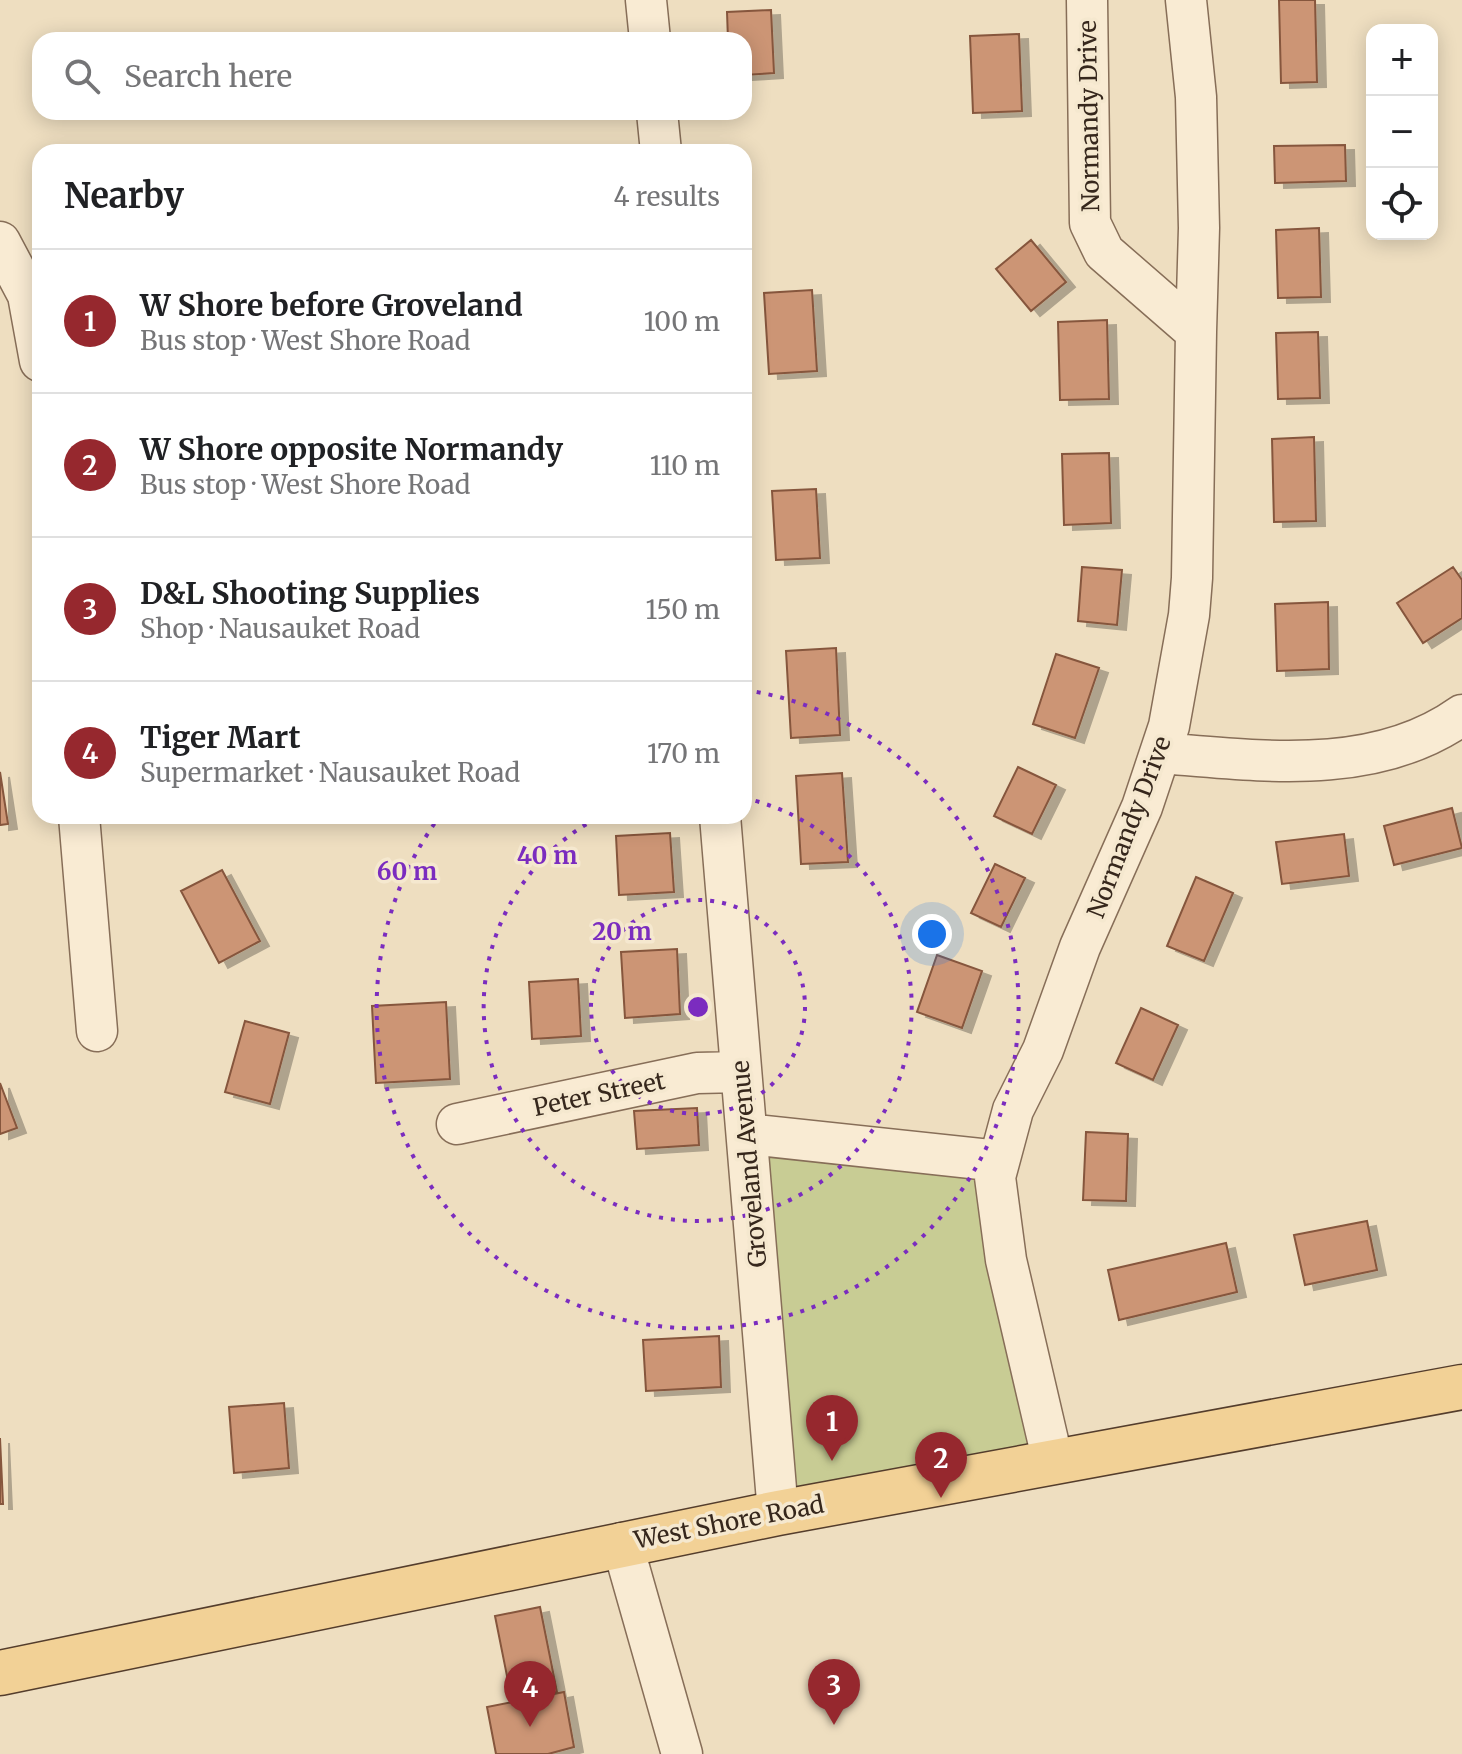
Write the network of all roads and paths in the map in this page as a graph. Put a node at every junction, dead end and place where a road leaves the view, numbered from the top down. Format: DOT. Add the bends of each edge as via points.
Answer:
graph roads {
  1 [pos="646,0"];
  2 [pos="1087,0"];
  3 [pos="1186,0"];
  4 [pos="649,32"];
  5 [pos="658,120"];
  6 [pos="660,144"];
  7 [pos="0,242"];
  8 [pos="32,292"];
  9 [pos="1196,332"];
  10 [pos="1462,715"];
  11 [pos="1162,753"];
  12 [pos="80,824"];
  13 [pos="721,824"];
  14 [pos="97,1031"];
  15 [pos="741,1072"];
  16 [pos="457,1124"];
  17 [pos="748,1134"];
  18 [pos="999,1161"];
  19 [pos="1462,1387"];
  20 [pos="1053,1462"];
  21 [pos="778,1513"];
  22 [pos="622,1543"];
  23 [pos="0,1673"];
  24 [pos="682,1754"];
  1 -- 4 [label="street"];
  2 -- 9 [label="street, Normandy Drive" via="1090,223 1104,252"];
  3 -- 9 [label="street, Normandy Drive" via="1196,97"];
  5 -- 6 [label="street"];
  7 -- 8 [label="street"];
  9 -- 11 [label="street, Normandy Drive" via="1190,603"];
  10 -- 11 [label="street" via="1386,749 1308,762"];
  11 -- 18 [label="street, Normandy Drive" via="1043,1050 1013,1110"];
  12 -- 14 [label="street"];
  13 -- 15 [label="street, Groveland Avenue"];
  15 -- 16 [label="street, Peter Street" via="697,1073"];
  15 -- 17 [label="street, Groveland Avenue"];
  17 -- 18 [label="street"];
  17 -- 21 [label="street, Groveland Avenue"];
  18 -- 20 [label="street, Normandy Drive" via="996,1191 1006,1260"];
  19 -- 20 [label="main road, West Shore Road"];
  20 -- 21 [label="main road, West Shore Road"];
  21 -- 22 [label="main road, West Shore Road"];
  22 -- 23 [label="main road, West Shore Road"];
  22 -- 24 [label="street"];
}
